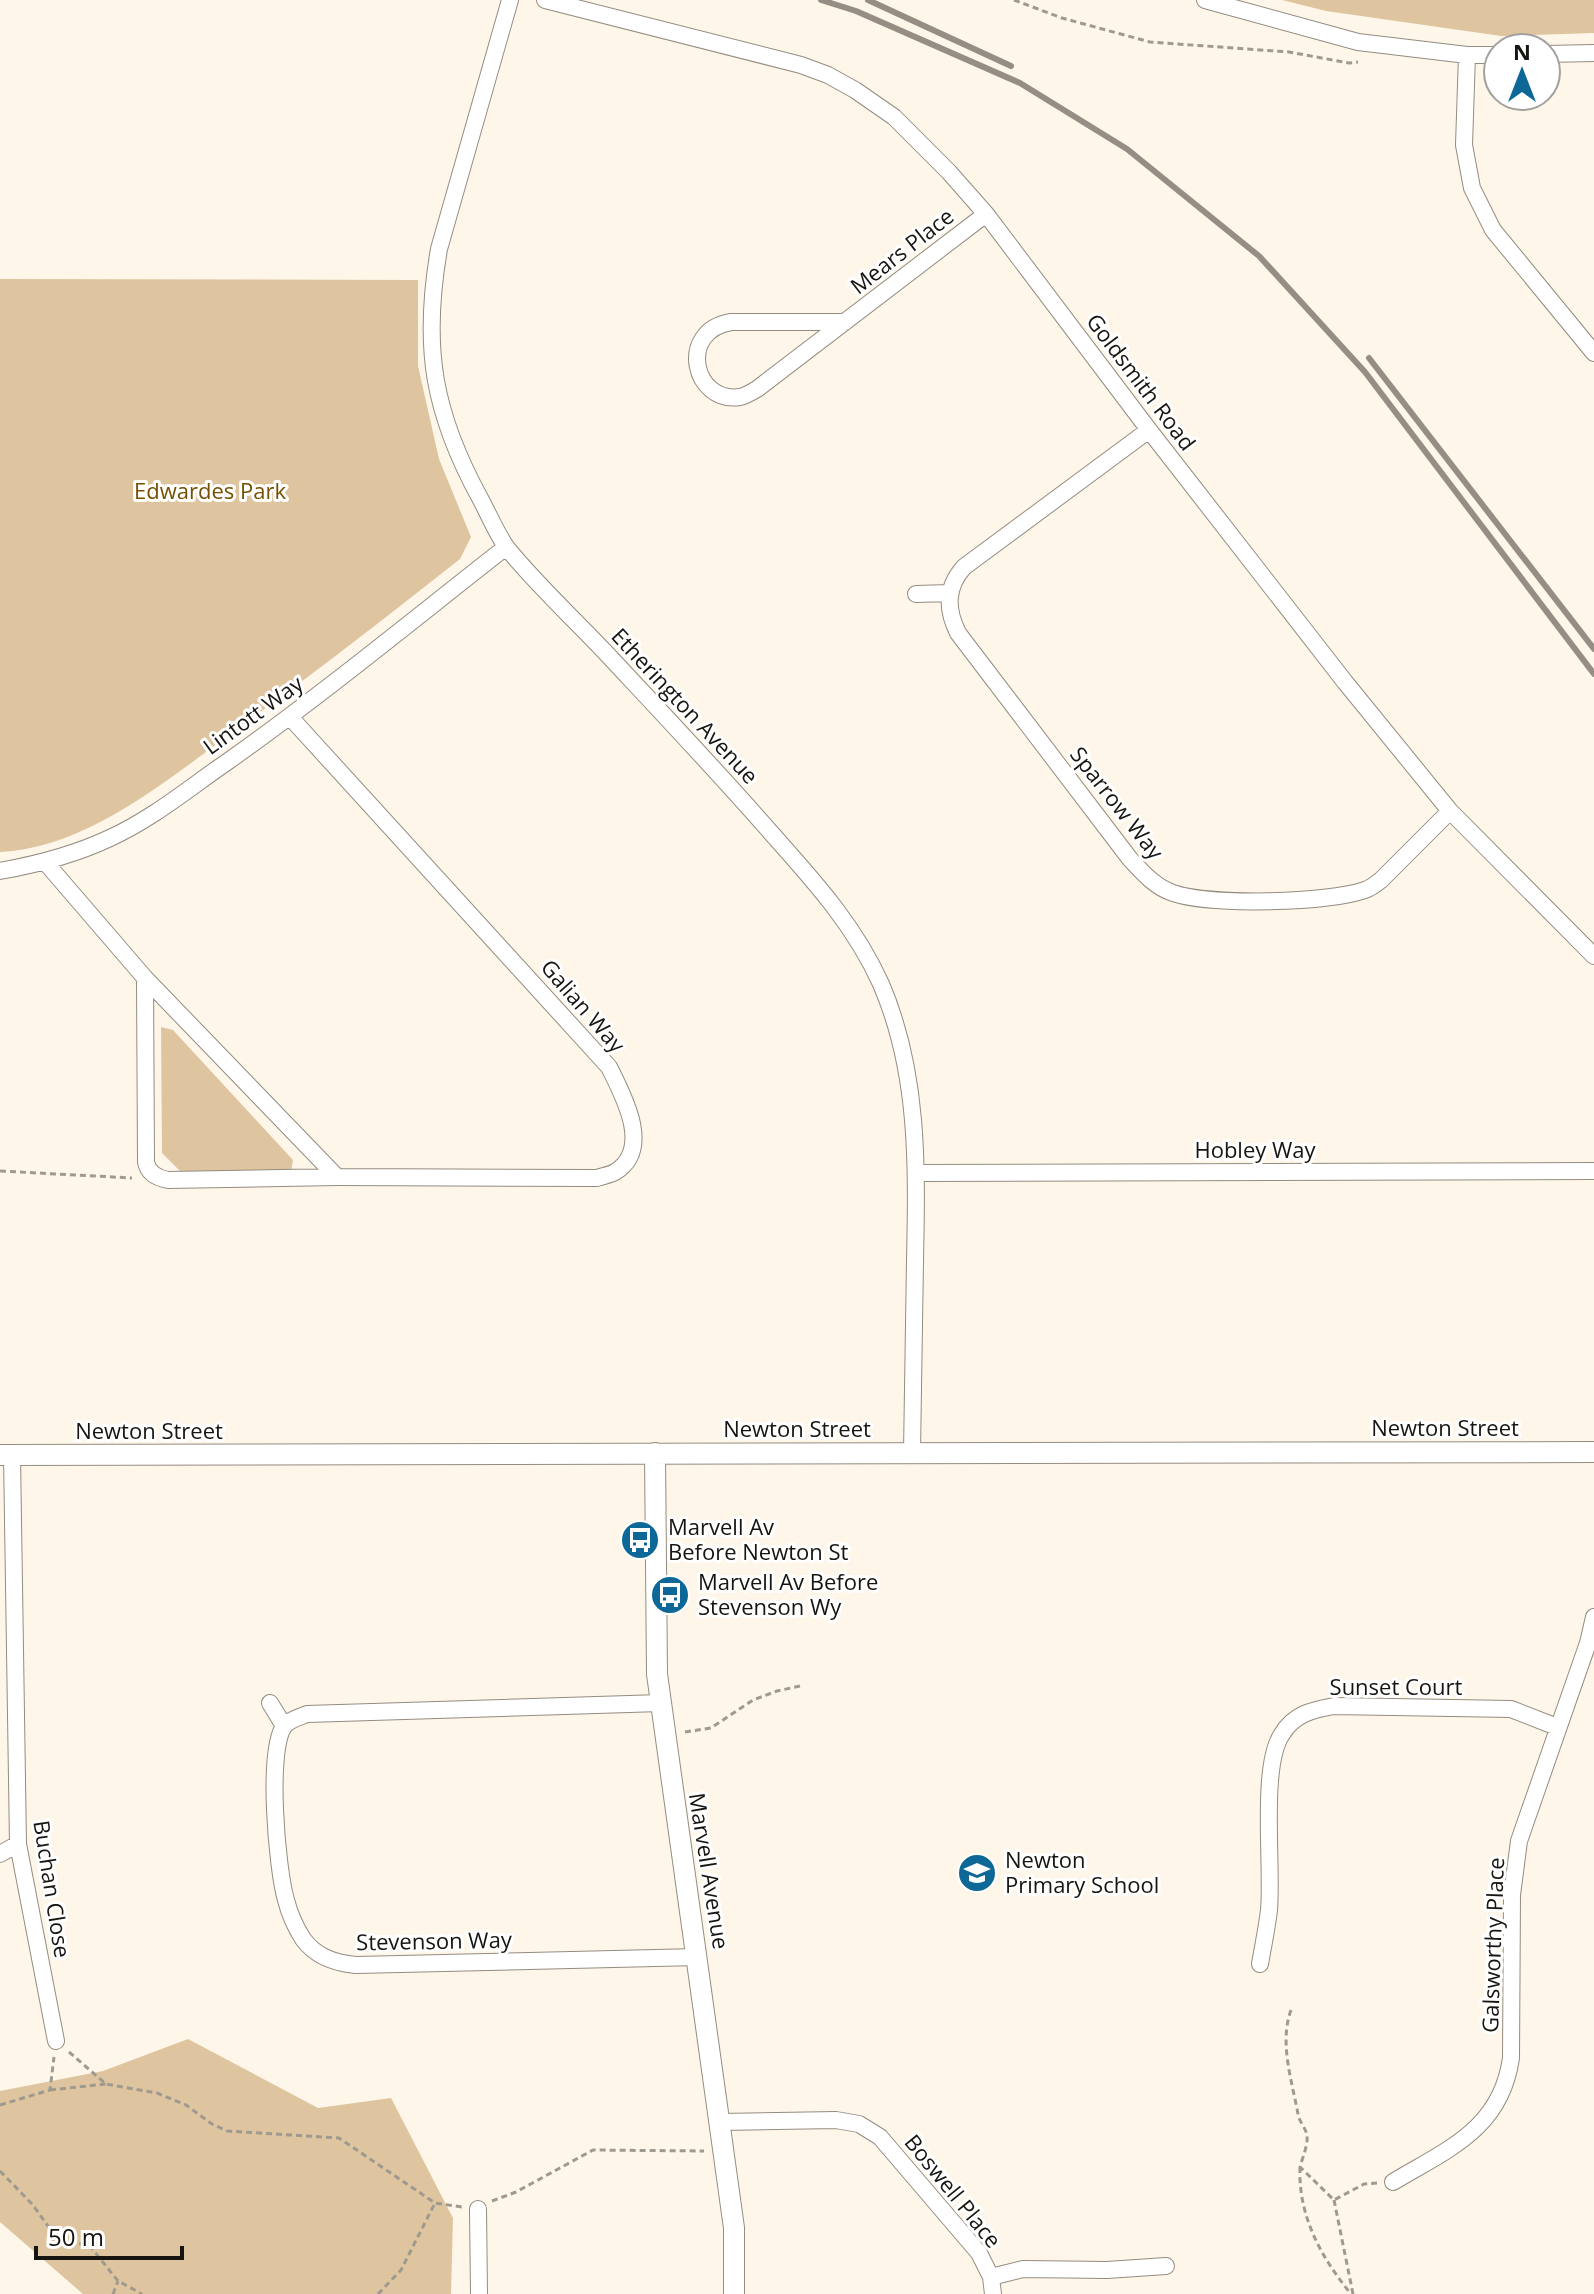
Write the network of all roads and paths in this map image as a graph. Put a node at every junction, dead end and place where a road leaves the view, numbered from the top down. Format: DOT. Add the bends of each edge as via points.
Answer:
graph roads {
  1 [pos="510,0"];
  2 [pos="545,0"];
  3 [pos="1014,0"];
  4 [pos="1205,0"];
  5 [pos="1374,44"];
  6 [pos="1594,53"];
  7 [pos="1562,54"];
  8 [pos="1467,55"];
  9 [pos="1482,55"];
  10 [pos="986,214"];
  11 [pos="845,322"];
  12 [pos="1594,353"];
  13 [pos="1149,430"];
  14 [pos="506,547"];
  15 [pos="950,593"];
  16 [pos="916,594"];
  17 [pos="290,717"];
  18 [pos="1450,811"];
  19 [pos="46,863"];
  20 [pos="0,871"];
  21 [pos="1594,956"];
  22 [pos="145,978"];
  23 [pos="0,1171"];
  24 [pos="1594,1171"];
  25 [pos="152,1173"];
  26 [pos="916,1173"];
  27 [pos="337,1177"];
  28 [pos="1594,1452"];
  29 [pos="655,1453"];
  30 [pos="912,1453"];
  31 [pos="6,1455"];
  32 [pos="1594,1617"];
  33 [pos="800,1686"];
  34 [pos="270,1703"];
  35 [pos="661,1703"];
  36 [pos="284,1726"];
  37 [pos="1557,1727"];
  38 [pos="681,1733"];
  39 [pos="18,1844"];
  40 [pos="0,1854"];
  41 [pos="698,1957"];
  42 [pos="1260,1964"];
  43 [pos="1291,2010"];
  44 [pos="56,2041"];
  45 [pos="106,2084"];
  46 [pos="50,2090"];
  47 [pos="0,2105"];
  48 [pos="720,2122"];
  49 [pos="723,2149"];
  50 [pos="1300,2167"];
  51 [pos="0,2171"];
  52 [pos="1393,2182"];
  53 [pos="1334,2200"];
  54 [pos="435,2203"];
  55 [pos="478,2209"];
  56 [pos="1166,2266"];
  57 [pos="991,2277"];
  58 [pos="118,2281"];
  59 [pos="113,2294"];
  60 [pos="142,2294"];
  61 [pos="378,2294"];
  62 [pos="479,2294"];
  63 [pos="734,2294"];
  64 [pos="993,2294"];
  65 [pos="1352,2294"];
  1 -- 14 [label="street, Etherington Avenue" via="439,249 429,319 432,360 449,434"];
  2 -- 10 [label="street, Goldsmith Road" via="740,47 828,75 894,117"];
  3 -- 5 [label="path" via="1163,44 1289,52 1349,63 1362,59"];
  4 -- 5 [label="street"];
  5 -- 8 [label="street"];
  6 -- 7 [label="street"];
  8 -- 9 [label="street"];
  8 -- 12 [label="street" via="1464,145 1472,188 1493,230"];
  10 -- 11 [label="street, Mears Place"];
  10 -- 13 [label="street, Goldsmith Road"];
  11 -- 11 [label="street, Mears Place" via="741,397 712,390 701,378 697,352 701,339 717,324"];
  13 -- 15 [label="street" via="964,567"];
  13 -- 18 [label="street, Goldsmith Road"];
  14 -- 17 [label="street, Lintott Way"];
  14 -- 26 [label="street, Etherington Avenue" via="835,905 880,983 897,1028 908,1071"];
  15 -- 16 [label="street"];
  15 -- 18 [label="street, Sparrow Way" via="958,633 1130,859 1151,882 1172,893 1208,899 1293,899 1368,889"];
  17 -- 19 [label="street, Lintott Way" via="155,813 113,837"];
  17 -- 27 [label="street, Galian Way" via="594,1048 621,1090 634,1139 633,1152 624,1163 597,1178"];
  18 -- 21 [label="street, Goldsmith Road"];
  19 -- 20 [label="street, Lintott Way"];
  19 -- 22 [label="street"];
  22 -- 25 [label="street" via="146,1162"];
  22 -- 27 [label="street"];
  23 -- 25 [label="path" via="139,1179"];
  24 -- 26 [label="street, Hobley Way"];
  25 -- 27 [label="street, Galian Way" via="168,1180"];
  26 -- 30 [label="street, Etherington Avenue"];
  28 -- 30 [label="street, Newton Street"];
  29 -- 30 [label="street, Newton Street"];
  29 -- 31 [label="street, Newton Street"];
  29 -- 35 [label="street, Marvell Avenue" via="655,1638"];
  31 -- 39 [label="street, Buchan Close"];
  32 -- 37 [label="street, Galsworthy Place"];
  33 -- 38 [label="path" via="753,1700 711,1728"];
  34 -- 36 [label="street"];
  35 -- 36 [label="street" via="307,1714"];
  35 -- 41 [label="street, Marvell Avenue"];
  36 -- 41 [label="street, Stevenson Way" via="275,1761 281,1880 301,1936 321,1956 356,1965"];
  37 -- 42 [label="street, Sunset Court" via="1511,1709 1334,1706 1294,1719 1271,1758 1269,1909"];
  37 -- 52 [label="street, Galsworthy Place" via="1514,1869 1509,2078 1495,2109 1472,2134"];
  39 -- 40 [label="street"];
  39 -- 44 [label="street, Buchan Close"];
  41 -- 48 [label="street, Marvell Avenue"];
  43 -- 50 [label="path" via="1290,2082 1307,2137"];
  44 -- 45 [label="path"];
  44 -- 46 [label="path"];
  45 -- 46 [label="path"];
  45 -- 54 [label="path" via="157,2093 227,2131 339,2138"];
  46 -- 47 [label="path"];
  48 -- 49 [label="street, Marvell Avenue"];
  48 -- 57 [label="street, Boswell Place" via="859,2124 880,2137 979,2253"];
  49 -- 55 [label="path" via="593,2150"];
  49 -- 63 [label="street, Marvell Avenue" via="734,2228"];
  50 -- 53 [label="path"];
  50 -- 65 [label="path" via="1299,2191 1314,2239"];
  51 -- 58 [label="path" via="50,2229 67,2241 90,2246"];
  52 -- 53 [label="path" via="1364,2184"];
  53 -- 65 [label="path"];
  54 -- 55 [label="path"];
  54 -- 61 [label="path" via="401,2270"];
  55 -- 62 [label="street"];
  56 -- 57 [label="street" via="1023,2269"];
  57 -- 64 [label="street, Boswell Place"];
  58 -- 59 [label="path"];
  58 -- 60 [label="path"];
}
